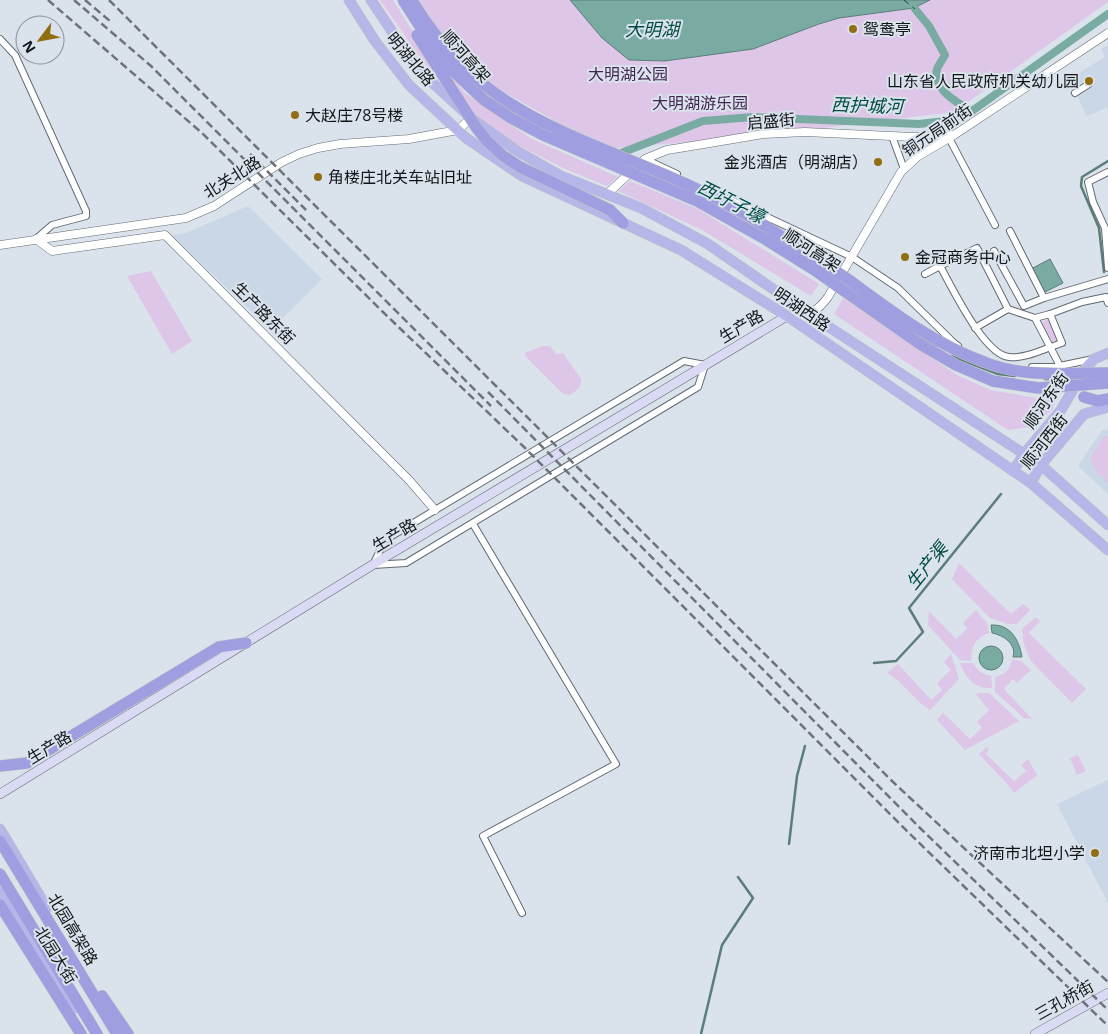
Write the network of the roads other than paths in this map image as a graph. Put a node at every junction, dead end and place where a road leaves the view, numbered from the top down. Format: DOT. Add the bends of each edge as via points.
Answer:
graph roads {
  1 [pos="349,0"];
  2 [pos="371,0"];
  3 [pos="394,0"];
  4 [pos="403,0"];
  5 [pos="412,0"];
  6 [pos="1108,34"];
  7 [pos="0,39"];
  8 [pos="1089,84"];
  9 [pos="1075,92"];
  10 [pos="471,118"];
  11 [pos="458,130"];
  12 [pos="892,136"];
  13 [pos="951,137"];
  14 [pos="645,159"];
  15 [pos="904,169"];
  16 [pos="1108,172"];
  17 [pos="607,194"];
  18 [pos="623,223"];
  19 [pos="995,225"];
  20 [pos="1010,231"];
  21 [pos="36,239"];
  22 [pos="0,245"];
  23 [pos="994,251"];
  24 [pos="852,257"];
  25 [pos="940,266"];
  26 [pos="1108,268"];
  27 [pos="925,274"];
  28 [pos="1108,279"];
  29 [pos="1044,298"];
  30 [pos="1108,303"];
  31 [pos="1008,309"];
  32 [pos="809,314"];
  33 [pos="1050,314"];
  34 [pos="787,316"];
  35 [pos="1035,318"];
  36 [pos="975,328"];
  37 [pos="1049,347"];
  38 [pos="1108,353"];
  39 [pos="1094,359"];
  40 [pos="705,365"];
  41 [pos="1060,366"];
  42 [pos="1085,369"];
  43 [pos="1108,373"];
  44 [pos="1108,383"];
  45 [pos="1084,397"];
  46 [pos="1107,405"];
  47 [pos="1024,454"];
  48 [pos="1041,465"];
  49 [pos="1014,471"];
  50 [pos="1031,483"];
  51 [pos="435,510"];
  52 [pos="473,524"];
  53 [pos="1108,525"];
  54 [pos="1108,550"];
  55 [pos="373,565"];
  56 [pos="246,643"];
  57 [pos="0,766"];
  58 [pos="0,794"];
  59 [pos="0,829"];
  60 [pos="0,841"];
  61 [pos="0,874"];
  62 [pos="0,892"];
  63 [pos="0,905"];
  64 [pos="522,913"];
  65 [pos="87,976"];
  66 [pos="1108,993"];
  67 [pos="81,1034"];
  68 [pos="87,1034"];
  69 [pos="97,1034"];
  70 [pos="117,1034"];
  71 [pos="121,1034"];
  72 [pos="128,1034"];
  73 [pos="1035,1034"];
  1 -- 11 [label="main road, 明湖北路" via="409,84"];
  2 -- 10 [label="main road, 明湖北路" via="425,76"];
  3 -- 18 [label="highway, bridge" via="487,141 520,167 610,210"];
  4 -- 44 [label="highway, 顺河高架, bridge" via="454,71 484,100 511,118 697,202 757,234 956,365 993,381 1038,388"];
  5 -- 43 [label="highway, 顺河高架, bridge" via="455,58 512,105 747,215 940,342 985,363 1020,372 1051,375"];
  6 -- 13 [label="street, 铜元局前街"];
  7 -- 21 [label="street" via="16,55 86,211 86,216 52,225"];
  8 -- 9 [label="street"];
  10 -- 11 [label="street"];
  10 -- 17 [label="main road, 明湖西路" via="538,164"];
  11 -- 18 [label="main road, 明湖西路" via="522,176"];
  11 -- 21 [label="street, 北关北路" via="318,148 282,162 214,206 186,218"];
  12 -- 13 [label="street, 启盛街"];
  12 -- 14 [label="street, 启盛街" via="805,132 763,134 667,150"];
  12 -- 15 [label="street"];
  13 -- 15 [label="street, 铜元局前街" via="916,157"];
  13 -- 19 [label="street"];
  14 -- 17 [label="street, 启盛街, bridge"];
  14 -- 24 [label="street"];
  15 -- 24 [label="street, 铜元局前街"];
  16 -- 26 [label="street" via="1088,182 1092,202 1104,228"];
  17 -- 32 [label="main road, 明湖西路" via="642,208 708,244"];
  18 -- 34 [label="main road, 明湖西路" via="681,250"];
  20 -- 29 [label="street"];
  21 -- 22 [label="street, 北关北路"];
  21 -- 51 [label="street, 生产路东街" via="52,251 165,235"];
  23 -- 29 [label="street" via="1024,306"];
  24 -- 32 [label="street, 铜元局前街, bridge" via="821,308"];
  24 -- 41 [label="street" via="898,288 954,344 1017,368"];
  25 -- 27 [label="street"];
  25 -- 31 [label="street" via="977,248"];
  25 -- 36 [label="street"];
  28 -- 29 [label="street"];
  30 -- 33 [label="street" via="1106,297"];
  31 -- 35 [label="street"];
  31 -- 36 [label="street"];
  32 -- 34 [label="street, 生产路"];
  32 -- 47 [label="main road, 明湖西路"];
  33 -- 35 [label="street"];
  33 -- 37 [label="street" via="1062,342"];
  34 -- 40 [label="main road, 生产路"];
  34 -- 49 [label="main road, 明湖西路"];
  35 -- 37 [label="street"];
  36 -- 37 [label="street" via="996,351 1008,357 1024,356"];
  37 -- 41 [label="street"];
  38 -- 39 [label="main road, 顺河东街"];
  39 -- 41 [label="street"];
  39 -- 42 [label="main road, 顺河东街"];
  40 -- 51 [label="street" via="684,361"];
  40 -- 52 [label="street" via="698,387"];
  40 -- 55 [label="main road, 生产路"];
  42 -- 45 [label="main road" via="1080,386"];
  42 -- 47 [label="main road, 顺河东街" via="1061,410"];
  45 -- 46 [label="highway"];
  46 -- 48 [label="main road, 顺河西街" via="1084,414"];
  47 -- 48 [label="main road, 明湖西路"];
  47 -- 49 [label="main road, 顺河东街"];
  48 -- 50 [label="main road, 顺河西街"];
  48 -- 53 [label="main road, 明湖西路"];
  49 -- 50 [label="main road, 明湖西路"];
  50 -- 54 [label="main road, 明湖西路"];
  51 -- 55 [label="street" via="385,540"];
  52 -- 55 [label="street" via="406,563"];
  52 -- 64 [label="street" via="616,764 483,836"];
  55 -- 56 [label="main road, 生产路"];
  56 -- 57 [label="highway" via="219,647 27,763"];
  56 -- 58 [label="main road, 生产路"];
  59 -- 65 [label="main road, 北园大街"];
  60 -- 70 [label="highway, 北园高架路"];
  61 -- 69 [label="highway, 北园高架路"];
  62 -- 68 [label="main road, 北园大街"];
  63 -- 67 [label="highway"];
  65 -- 71 [label="main road, 北园大街"];
  65 -- 72 [label="highway"];
  66 -- 73 [label="main road, 三孔桥街"];
}
